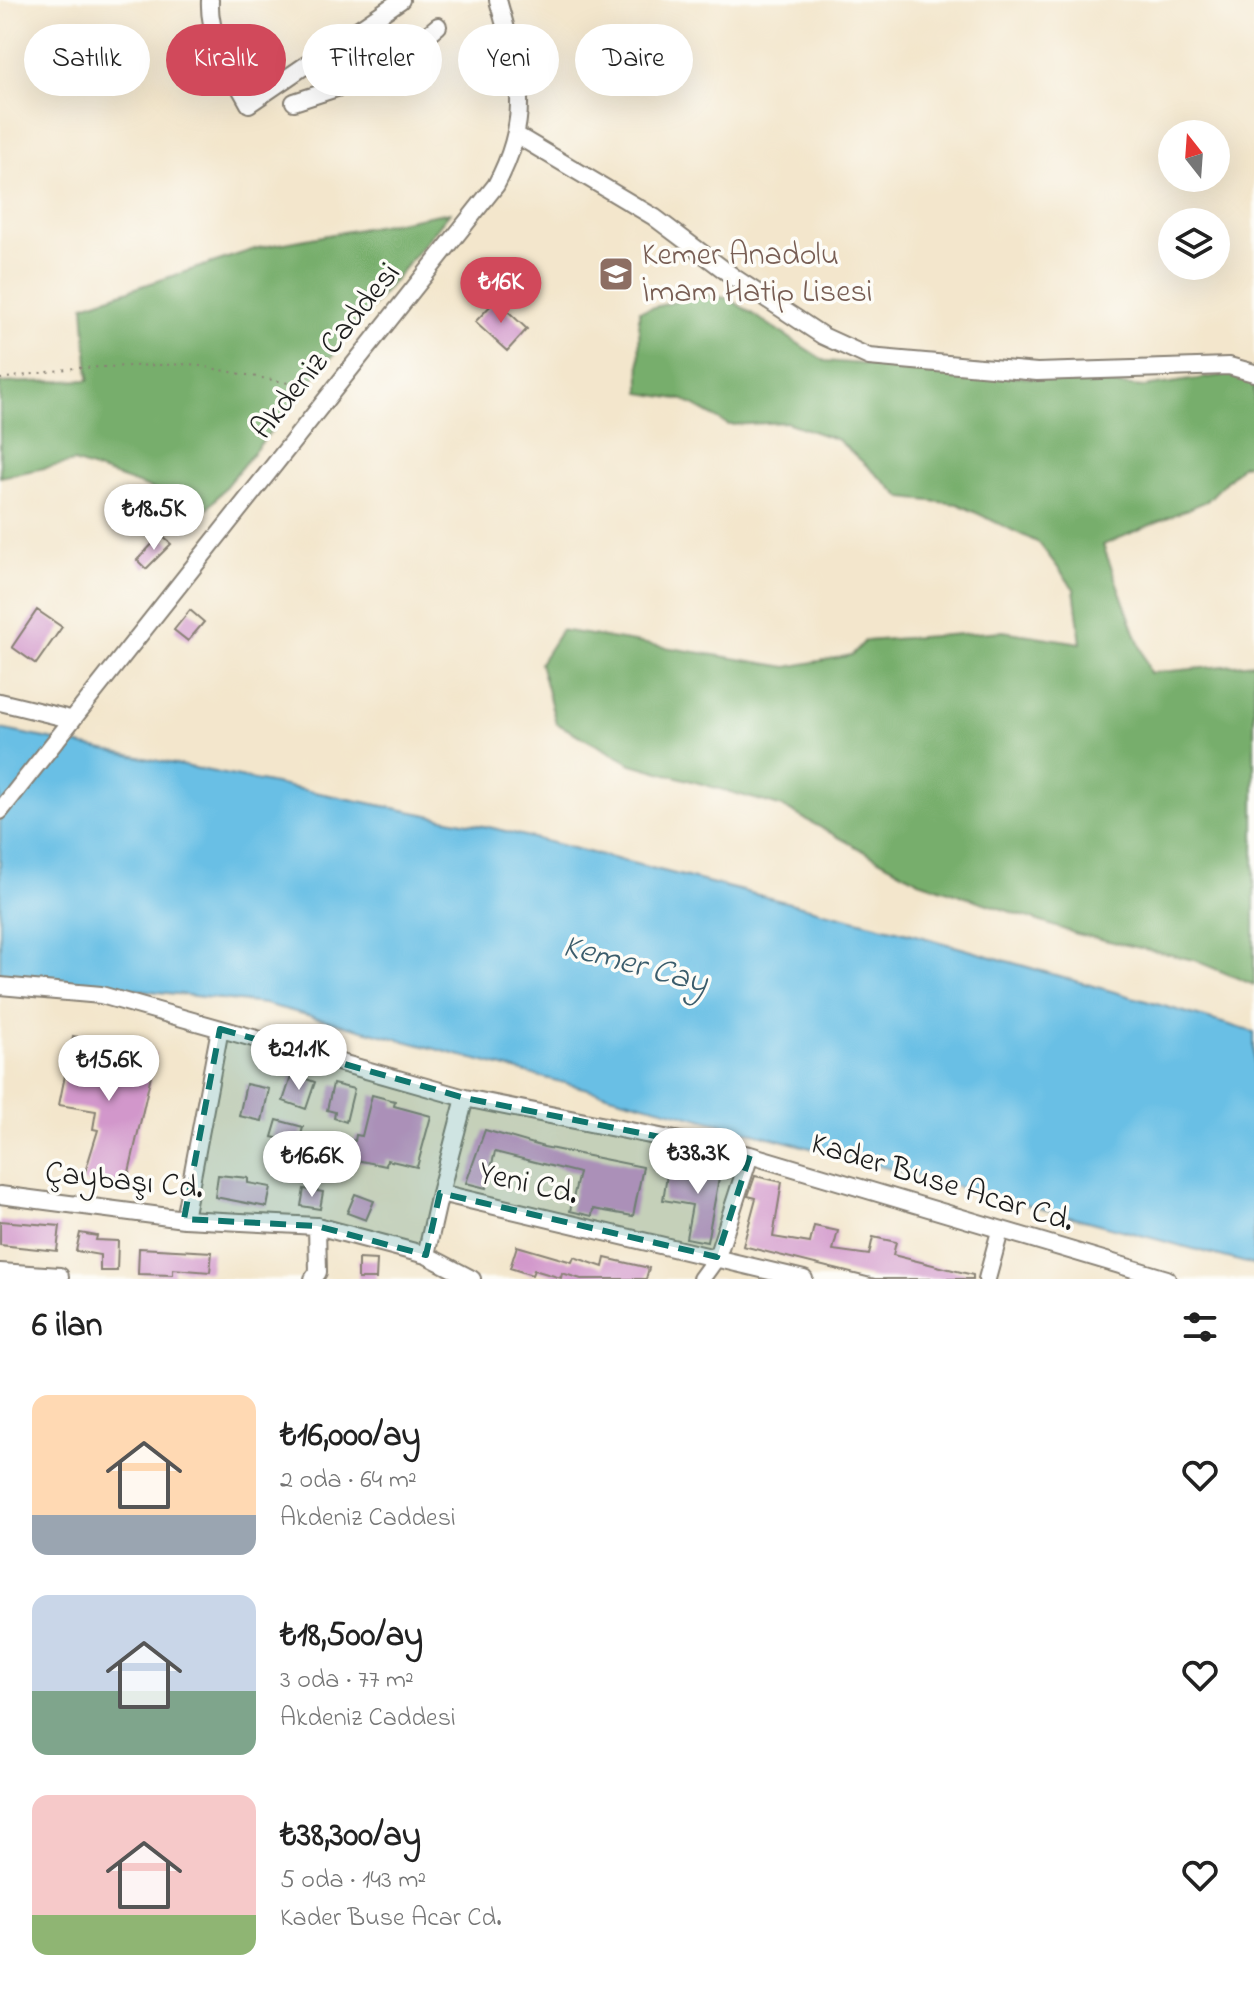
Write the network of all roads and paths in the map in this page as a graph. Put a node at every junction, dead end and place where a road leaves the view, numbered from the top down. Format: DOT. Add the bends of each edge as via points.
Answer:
graph roads {
  1 [pos="210,0"];
  2 [pos="401,0"];
  3 [pos="498,0"];
  4 [pos="369,24"];
  5 [pos="302,69"];
  6 [pos="313,96"];
  7 [pos="294,102"];
  8 [pos="518,136"];
  9 [pos="1254,373"];
  10 [pos="0,379"];
  11 [pos="331,391"];
  12 [pos="0,702"];
  13 [pos="70,719"];
  14 [pos="0,811"];
  15 [pos="0,986"];
  16 [pos="220,1029"];
  17 [pos="465,1098"];
  18 [pos="750,1155"];
  19 [pos="440,1193"];
  20 [pos="0,1195"];
  21 [pos="184,1219"];
  22 [pos="317,1226"];
  23 [pos="1000,1231"];
  24 [pos="426,1255"];
  25 [pos="717,1257"];
  26 [pos="0,1272"];
  27 [pos="60,1279"];
  28 [pos="313,1279"];
  29 [pos="472,1279"];
  30 [pos="701,1279"];
  31 [pos="804,1279"];
  32 [pos="987,1279"];
  33 [pos="1167,1279"];
  1 -- 5 [label="street" via="217,43 249,104"];
  2 -- 4 [label="street"];
  3 -- 8 [label="street, Akdeniz Caddesi" via="520,90"];
  6 -- 7 [label="street"];
  8 -- 9 [label="street" via="654,217 823,336 869,357 1037,372 1229,366"];
  8 -- 11 [label="street, Akdeniz Caddesi" via="496,185"];
  10 -- 11 [label="path" via="74,368 190,364"];
  11 -- 13 [label="street, Akdeniz Caddesi"];
  12 -- 13 [label="street"];
  13 -- 14 [label="street, Akdeniz Caddesi"];
  15 -- 16 [label="street, Kader Buse Acar Cd." via="101,995"];
  16 -- 17 [label="street, Kader Buse Acar Cd."];
  16 -- 21 [label="street"];
  17 -- 18 [label="street, Kader Buse Acar Cd."];
  17 -- 19 [label="street"];
  18 -- 23 [label="street, Kader Buse Acar Cd."];
  18 -- 25 [label="street"];
  19 -- 24 [label="street, Yeni Cd."];
  19 -- 25 [label="street, Yeni Cd."];
  20 -- 21 [label="street, Çaybaşı Cd."];
  21 -- 22 [label="street, Çaybaşı Cd."];
  22 -- 24 [label="street, Çaybaşı Cd."];
  22 -- 28 [label="street" via="318,1272"];
  23 -- 32 [label="street"];
  23 -- 33 [label="street, Kader Buse Acar Cd."];
  24 -- 29 [label="street, Çaybaşı Cd."];
  25 -- 30 [label="street"];
  25 -- 31 [label="street, Yeni Cd."];
  26 -- 27 [label="street"];
}
